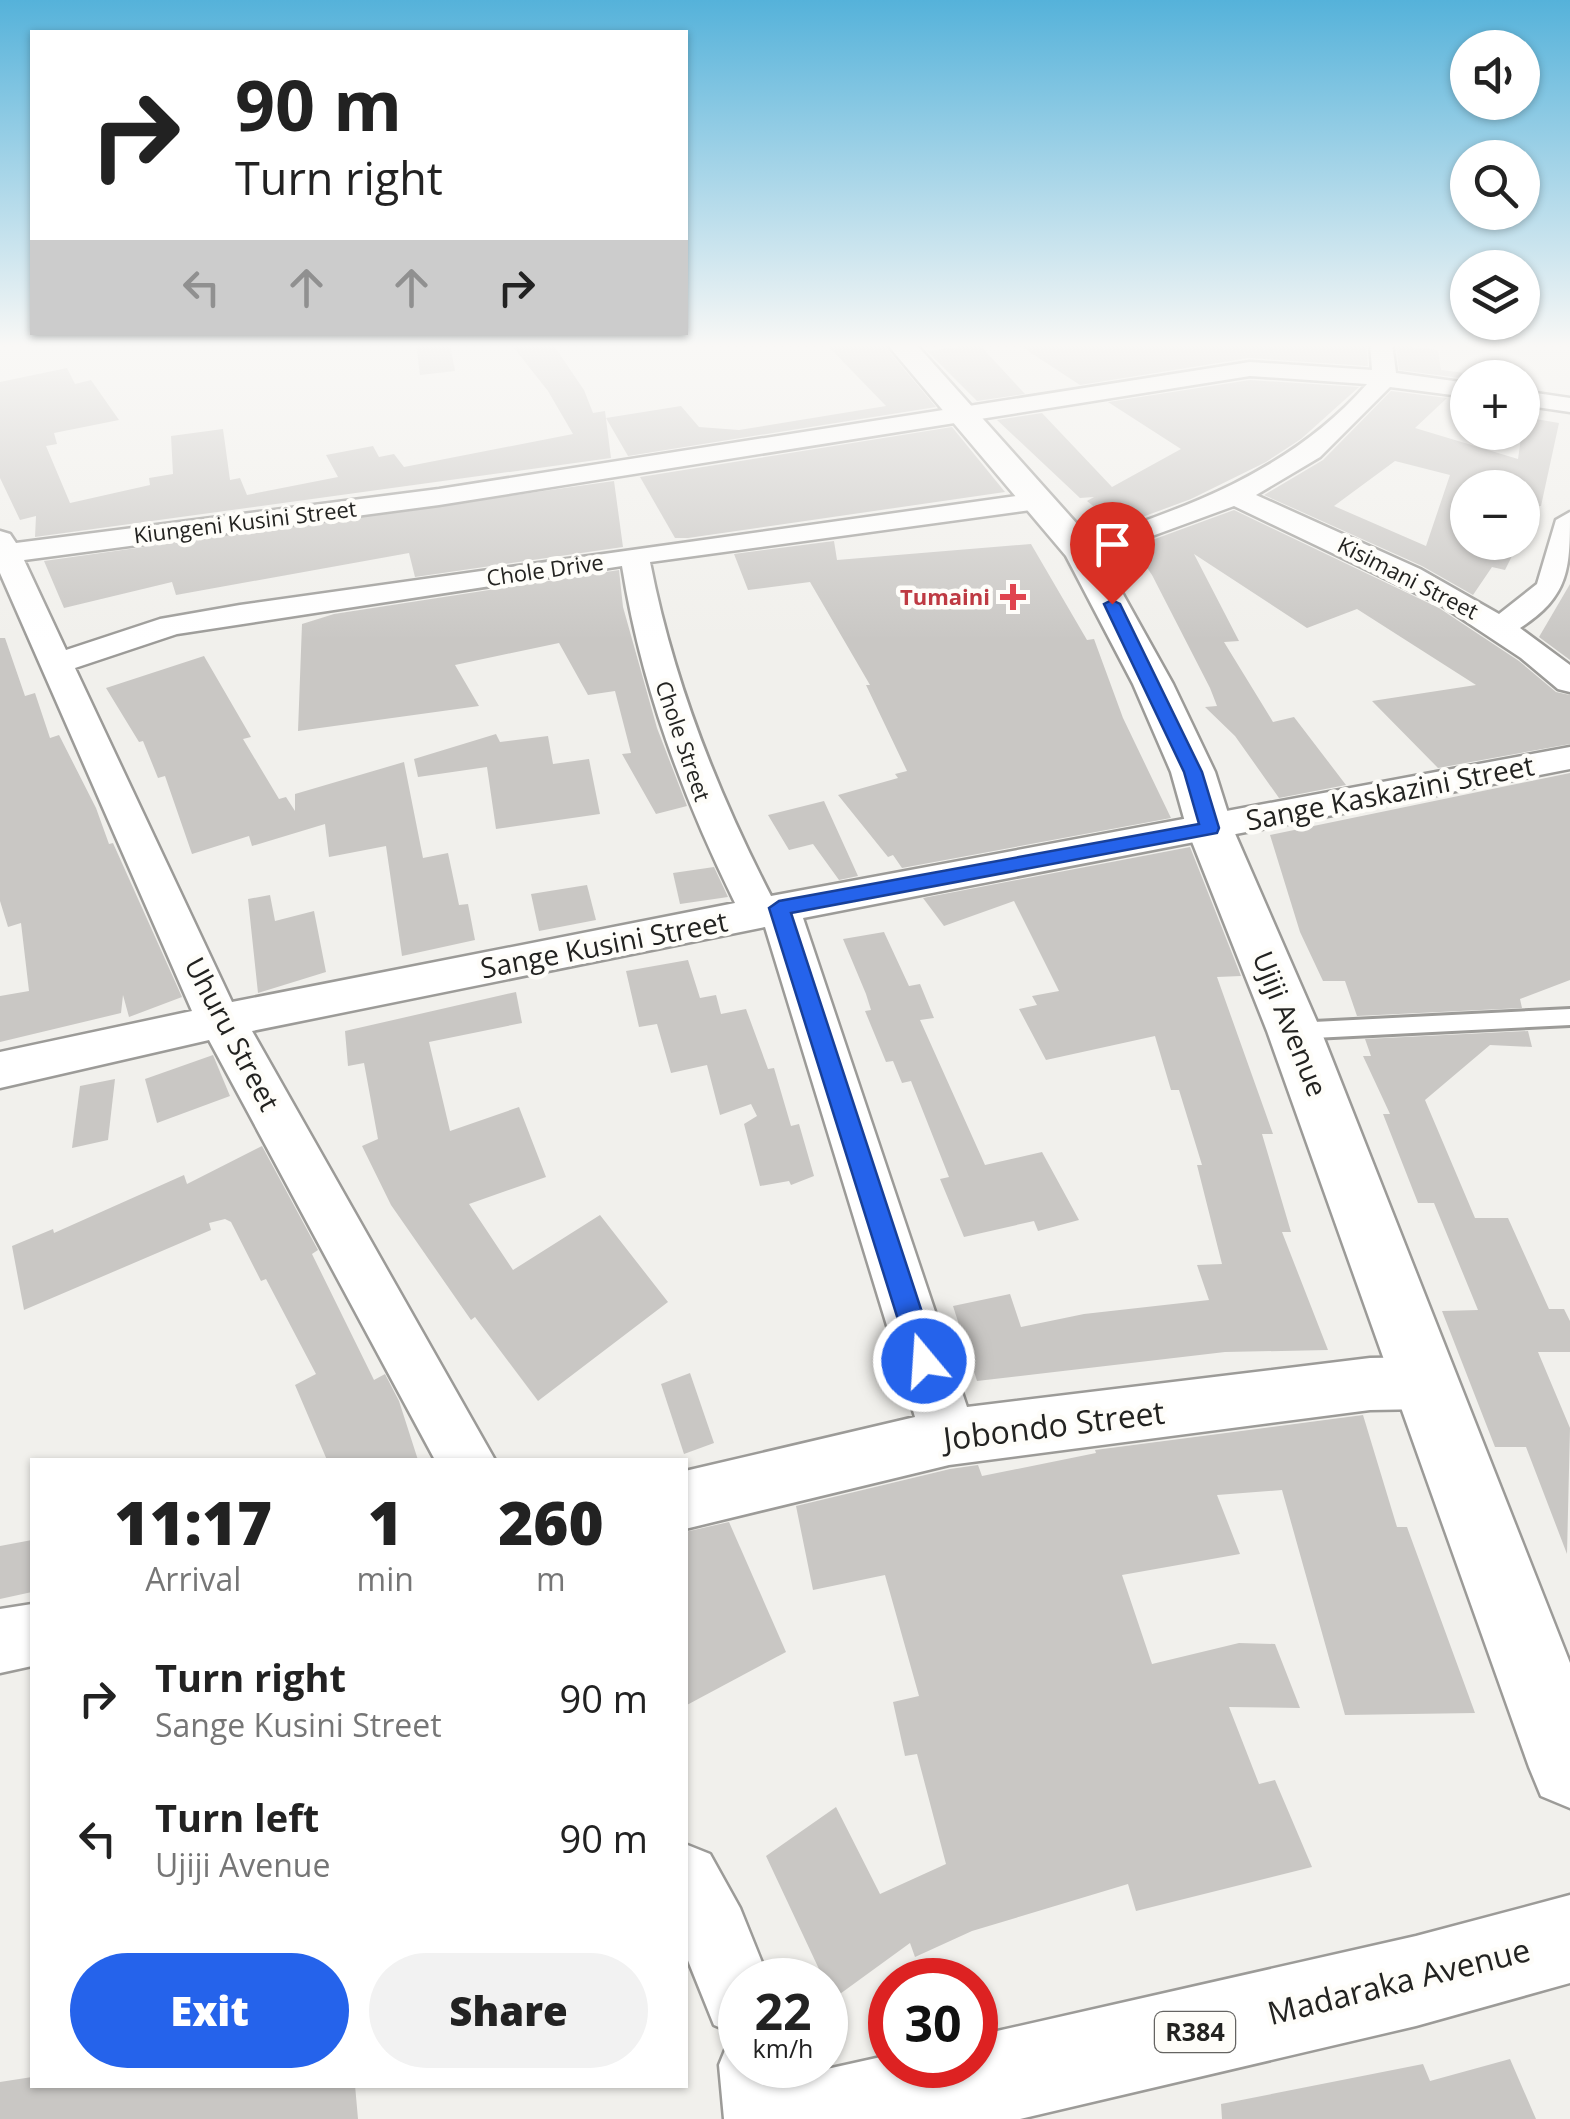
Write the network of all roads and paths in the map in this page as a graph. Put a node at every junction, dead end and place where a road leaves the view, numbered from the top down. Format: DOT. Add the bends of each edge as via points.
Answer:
graph roads {
  1 [pos="793,442"];
  2 [pos="988,442"];
  3 [pos="1321,442"];
  4 [pos="1233,494"];
  5 [pos="1038,501"];
  6 [pos="1570,520"];
  7 [pos="2,549"];
  8 [pos="1082,552"];
  9 [pos="635,558"];
  10 [pos="1500,626"];
  11 [pos="56,662"];
  12 [pos="1570,682"];
  13 [pos="1570,758"];
  14 [pos="1210,828"];
  15 [pos="770,911"];
  16 [pos="1570,1017"];
  17 [pos="218,1020"];
  18 [pos="1294,1032"];
  19 [pos="0,1070"];
  20 [pos="1428,1382"];
  21 [pos="949,1437"];
  22 [pos="465,1458"];
  23 [pos="688,1499"];
  24 [pos="30,1634"];
  25 [pos="0,1641"];
  26 [pos="1570,1767"];
  27 [pos="688,1885"];
  28 [pos="1570,1939"];
  29 [pos="724,1958"];
  30 [pos="759,2088"];
  31 [pos="762,2119"];
  32 [pos="818,2119"];
  1 -- 7 [label="street, Kiungeni Kusini Street" via="439,497"];
  2 -- 5 [label="main road, Ujiji Avenue"];
  3 -- 4 [label="street"];
  4 -- 8 [label="street"];
  4 -- 10 [label="street, Kisimani Street"];
  5 -- 8 [label="main road, Ujiji Avenue"];
  5 -- 9 [label="street, Chole Drive"];
  6 -- 10 [label="street" via="1550,590 1534,609"];
  7 -- 11 [label="street, Uhuru Street"];
  8 -- 14 [label="main road, Ujiji Avenue" via="1161,701"];
  9 -- 11 [label="street, Chole Drive" via="170,626"];
  9 -- 15 [label="street, Chole Street" via="664,694 707,810"];
  10 -- 12 [label="street, Kisimani Street"];
  11 -- 17 [label="street, Uhuru Street"];
  13 -- 14 [label="street, Sange Kaskazini Street"];
  14 -- 15 [label="street, Sange Kusini Street"];
  14 -- 18 [label="main road, Ujiji Avenue"];
  15 -- 17 [label="street, Sange Kusini Street"];
  15 -- 21 [label="street, Chole Street"];
  16 -- 18 [label="lane"];
  17 -- 19 [label="street, Sange Kusini Street"];
  17 -- 22 [label="street, Uhuru Street"];
  18 -- 20 [label="main road, Ujiji Avenue"];
  20 -- 21 [label="street, Jobondo Street"];
  20 -- 26 [label="main road, Ujiji Avenue"];
  21 -- 23 [label="street, Jobondo Street"];
  24 -- 25 [label="street"];
  27 -- 29 [label="street"];
  28 -- 32 [label="main road, Madaraka Avenue / R384"];
  30 -- 31 [label="street"];
}
